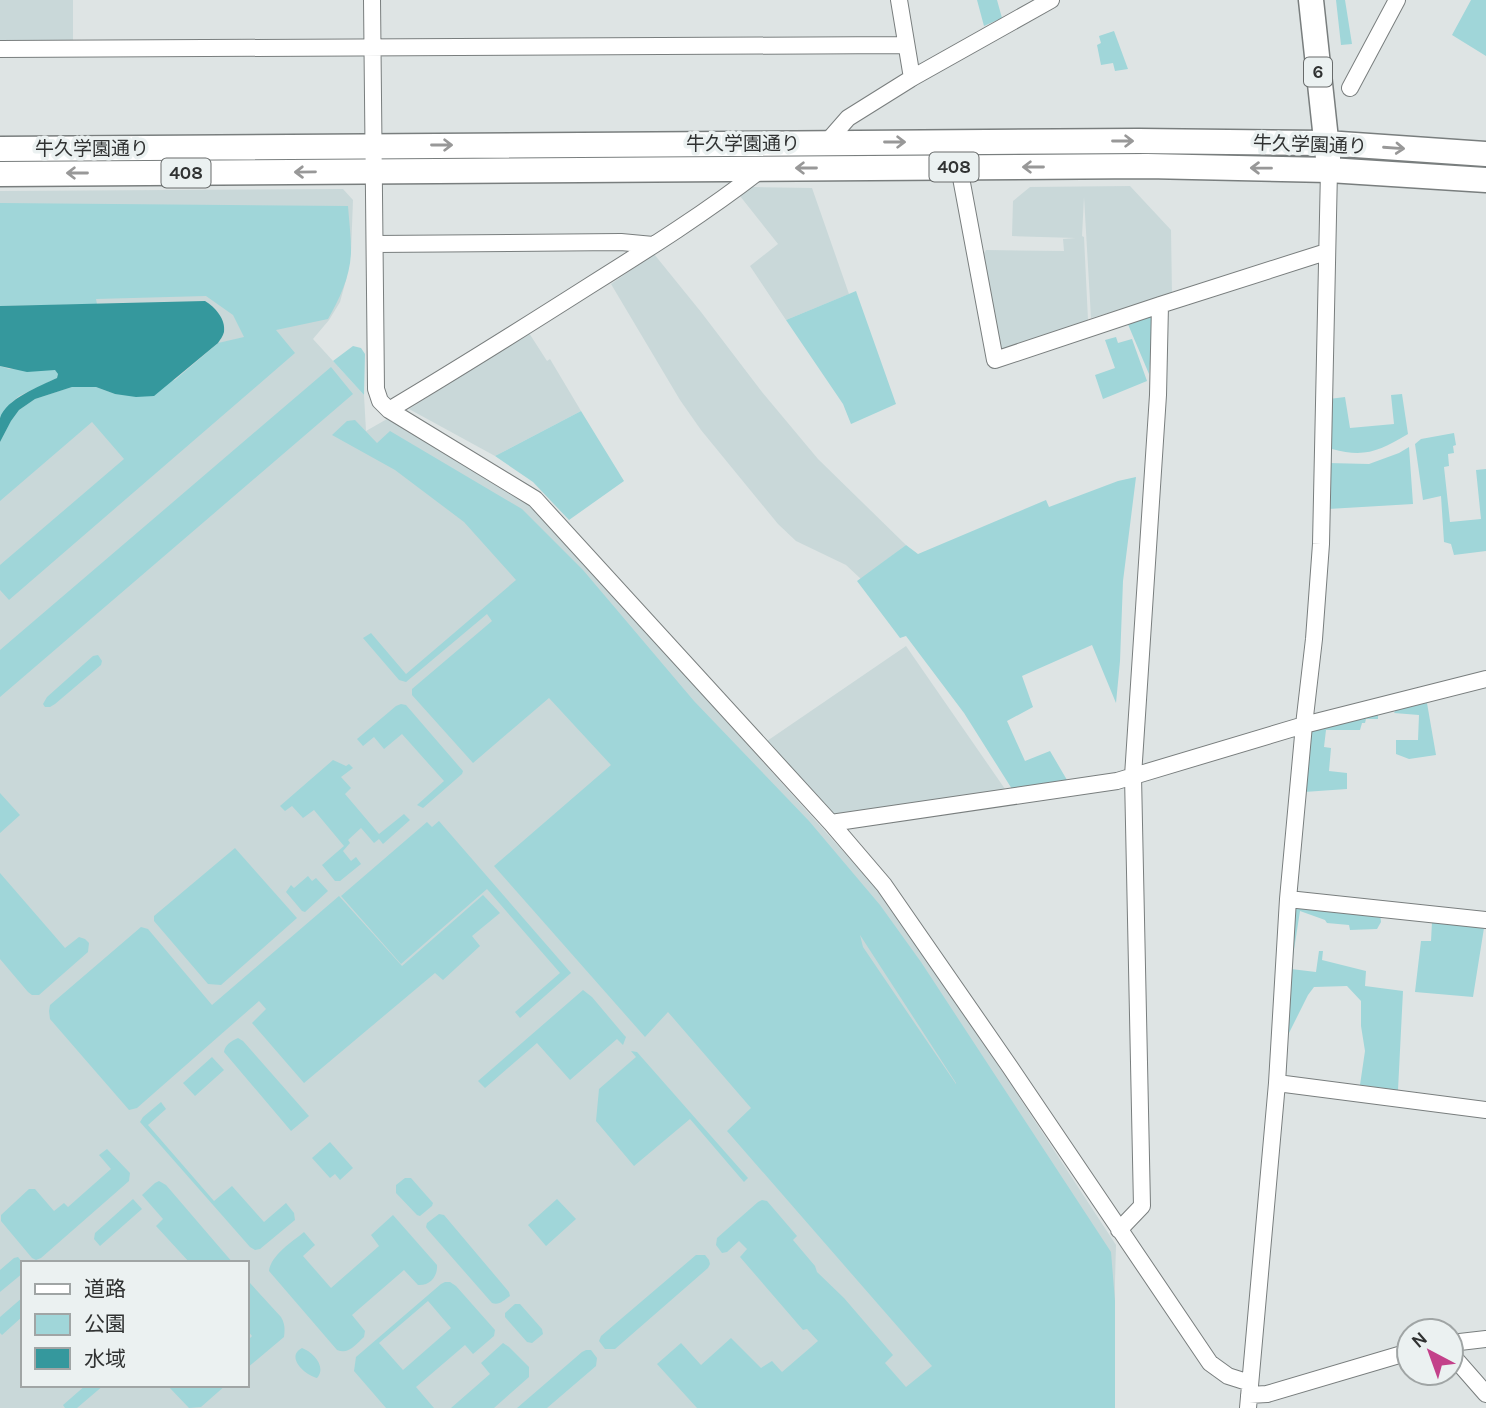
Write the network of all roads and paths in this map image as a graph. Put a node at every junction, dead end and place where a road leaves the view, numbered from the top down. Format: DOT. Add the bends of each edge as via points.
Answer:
graph roads {
  1 [pos="372,0"];
  2 [pos="899,0"];
  3 [pos="1051,0"];
  4 [pos="1311,0"];
  5 [pos="1397,0"];
  6 [pos="905,45"];
  7 [pos="373,47"];
  8 [pos="0,49"];
  9 [pos="912,78"];
  10 [pos="1350,88"];
  11 [pos="827,142"];
  12 [pos="1326,143"];
  13 [pos="373,145"];
  14 [pos="0,149"];
  15 [pos="1486,154"];
  16 [pos="959,167"];
  17 [pos="764,168"];
  18 [pos="1329,170"];
  19 [pos="373,171"];
  20 [pos="0,174"];
  21 [pos="1486,180"];
  22 [pos="374,244"];
  23 [pos="653,245"];
  24 [pos="1326,252"];
  25 [pos="1160,305"];
  26 [pos="389,410"];
  27 [pos="1486,679"];
  28 [pos="1304,725"];
  29 [pos="1133,776"];
  30 [pos="831,823"];
  31 [pos="1289,899"];
  32 [pos="1486,920"];
  33 [pos="1277,1083"];
  34 [pos="1486,1110"];
  35 [pos="1119,1230"];
  36 [pos="1486,1339"];
  37 [pos="1465,1341"];
  38 [pos="1395,1356"];
  39 [pos="1465,1370"];
  40 [pos="1486,1394"];
  41 [pos="1249,1396"];
  1 -- 7 [label="street"];
  2 -- 6 [label="street"];
  3 -- 9 [label="street"];
  4 -- 12 [label="highway, 6"];
  5 -- 10 [label="street"];
  6 -- 7 [label="street"];
  6 -- 9 [label="street"];
  7 -- 8 [label="street"];
  7 -- 13 [label="street"];
  9 -- 11 [label="street" via="848,118"];
  11 -- 12 [label="highway, 牛久学園通り / 408, one-way"];
  13 -- 11 [label="highway, 牛久学園通り / 408, one-way"];
  12 -- 15 [label="highway, 牛久学園通り / 408, one-way"];
  12 -- 18 [label="highway, 6"];
  13 -- 14 [label="highway, 牛久学園通り / 408"];
  13 -- 19 [label="street"];
  16 -- 17 [label="highway, 牛久学園通り / 408, one-way"];
  18 -- 16 [label="highway, 牛久学園通り / 408, one-way"];
  16 -- 25 [label="street" via="995,360"];
  17 -- 19 [label="highway, 牛久学園通り / 408"];
  17 -- 23 [label="street"];
  18 -- 21 [label="highway, 牛久学園通り / 408"];
  18 -- 24 [label="street"];
  19 -- 20 [label="highway, 牛久学園通り / 408, one-way"];
  19 -- 22 [label="street"];
  22 -- 23 [label="street"];
  22 -- 26 [label="street" via="376,389"];
  23 -- 26 [label="street"];
  24 -- 25 [label="street"];
  24 -- 28 [label="street" via="1321,544"];
  25 -- 29 [label="street"];
  26 -- 30 [label="street" via="535,499"];
  27 -- 28 [label="street"];
  28 -- 29 [label="street"];
  28 -- 31 [label="street"];
  29 -- 30 [label="street"];
  29 -- 35 [label="street" via="1142,1206"];
  30 -- 35 [label="street" via="884,885"];
  31 -- 32 [label="street"];
  31 -- 33 [label="street"];
  33 -- 34 [label="street"];
  33 -- 41 [label="street"];
  35 -- 41 [label="street" via="1210,1363"];
  36 -- 37 [label="street"];
  38 -- 41 [label="street"];
  39 -- 40 [label="street"];
}
